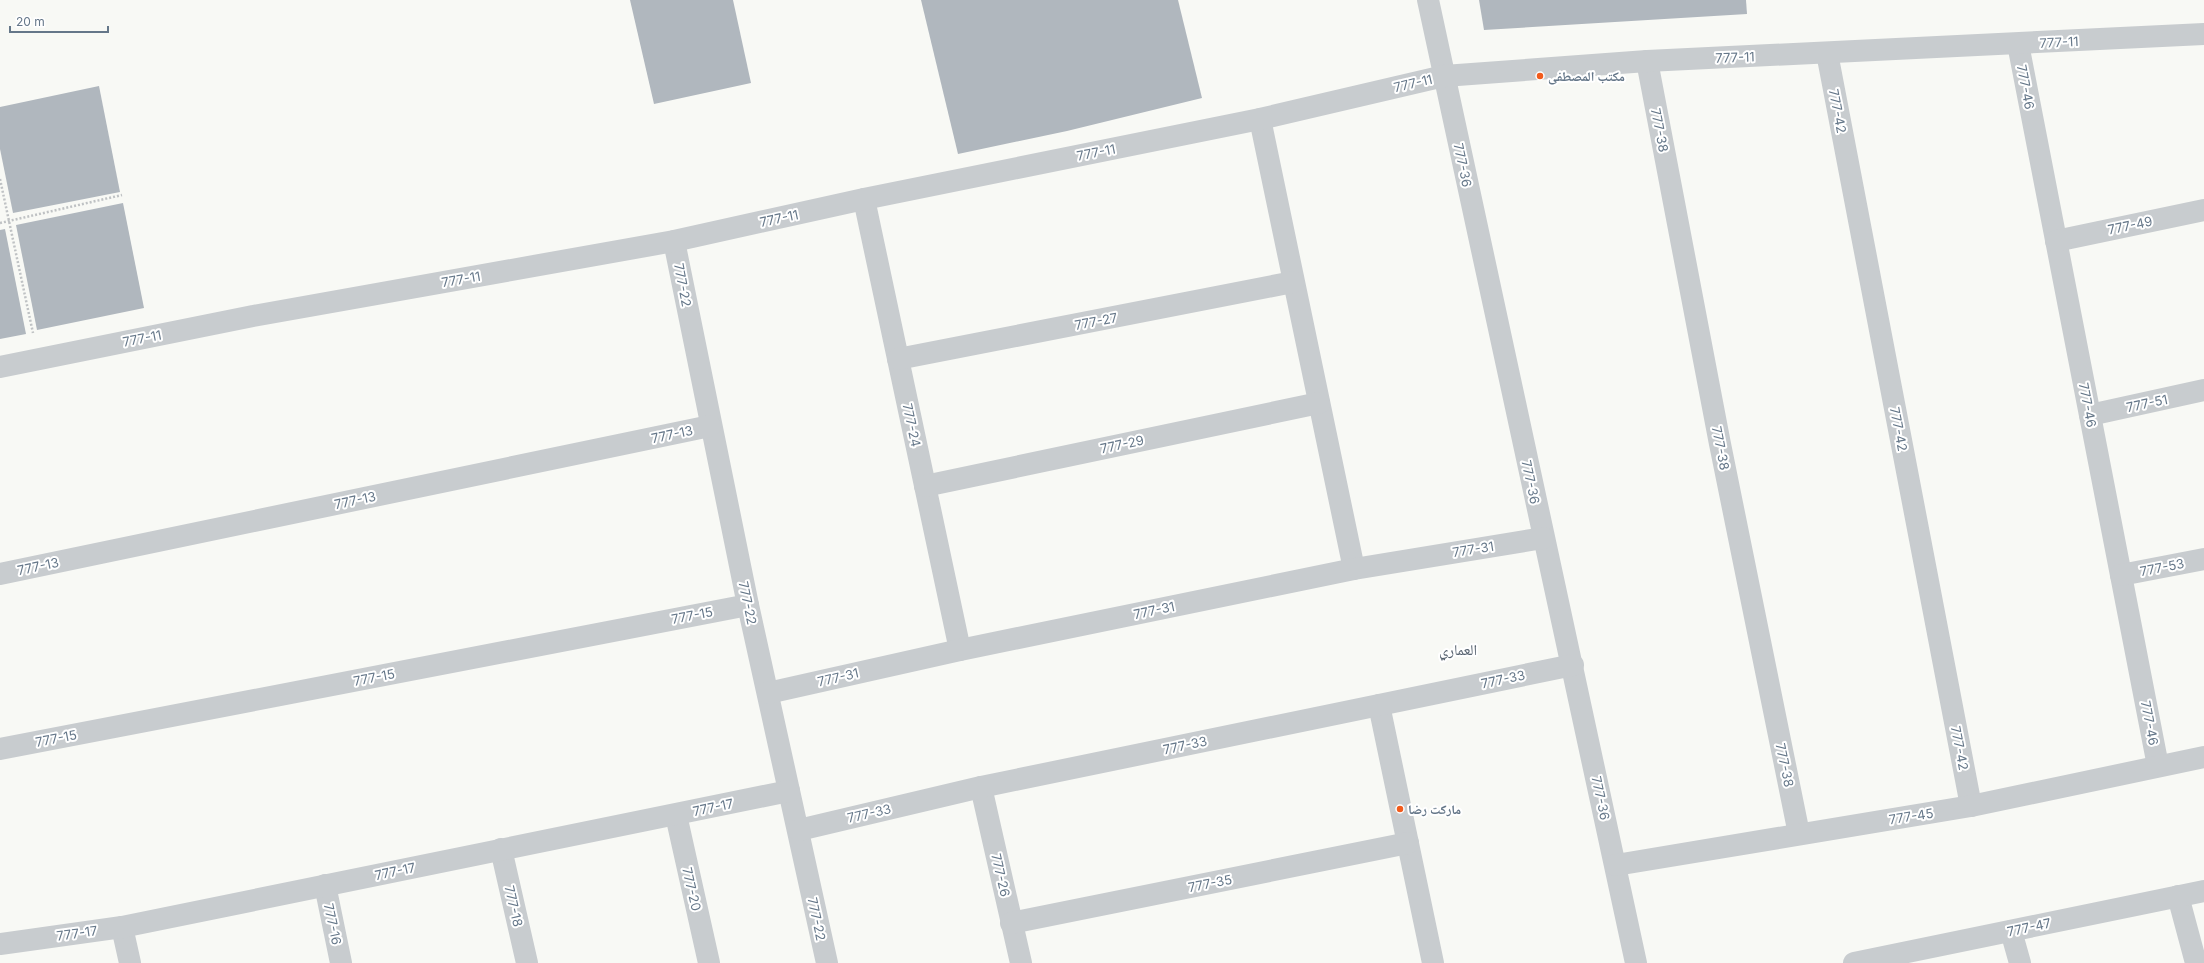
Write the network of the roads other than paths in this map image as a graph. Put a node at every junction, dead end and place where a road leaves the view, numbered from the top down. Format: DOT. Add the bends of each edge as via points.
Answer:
graph roads {
  1 [pos="1428,0"];
  2 [pos="2204,34"];
  3 [pos="2018,44"];
  4 [pos="1827,53"];
  5 [pos="1647,61"];
  6 [pos="1444,76"];
  7 [pos="1260,119"];
  8 [pos="864,199"];
  9 [pos="2204,210"];
  10 [pos="674,241"];
  11 [pos="2056,241"];
  12 [pos="1293,282"];
  13 [pos="898,359"];
  14 [pos="0,367"];
  15 [pos="2204,390"];
  16 [pos="1319,403"];
  17 [pos="2090,415"];
  18 [pos="710,426"];
  19 [pos="925,486"];
  20 [pos="1543,538"];
  21 [pos="2204,560"];
  22 [pos="1354,569"];
  23 [pos="0,574"];
  24 [pos="2121,576"];
  25 [pos="748,605"];
  26 [pos="960,650"];
  27 [pos="1573,665"];
  28 [pos="768,693"];
  29 [pos="1379,705"];
  30 [pos="0,749"];
  31 [pos="2204,757"];
  32 [pos="2158,766"];
  33 [pos="981,787"];
  34 [pos="789,791"];
  35 [pos="1972,806"];
  36 [pos="676,815"];
  37 [pos="799,830"];
  38 [pos="1799,834"];
  39 [pos="1408,843"];
  40 [pos="501,849"];
  41 [pos="1616,865"];
  42 [pos="325,885"];
  43 [pos="2204,891"];
  44 [pos="2178,896"];
  45 [pos="1012,923"];
  46 [pos="122,927"];
  47 [pos="2011,931"];
  48 [pos="0,944"];
  49 [pos="130,963"];
  50 [pos="341,963"];
  51 [pos="527,963"];
  52 [pos="709,963"];
  53 [pos="827,963"];
  54 [pos="1020,963"];
  55 [pos="1433,963"];
  56 [pos="1636,963"];
  57 [pos="1854,963"];
  58 [pos="2020,963"];
  59 [pos="2196,963"];
  1 -- 6 [label="street, 777-36"];
  2 -- 3 [label="street, 777-11"];
  3 -- 4 [label="street, 777-11"];
  3 -- 11 [label="street, 777-46"];
  4 -- 5 [label="street, 777-11"];
  4 -- 35 [label="street, 777-42"];
  5 -- 6 [label="street, 777-11"];
  5 -- 38 [label="street, 777-38" via="1720,444"];
  6 -- 7 [label="street, 777-11"];
  6 -- 20 [label="street, 777-36"];
  7 -- 8 [label="street, 777-11"];
  7 -- 12 [label="street"];
  8 -- 10 [label="street, 777-11"];
  8 -- 13 [label="street, 777-24"];
  9 -- 11 [label="street, 777-49"];
  10 -- 14 [label="street, 777-11" via="253,316"];
  10 -- 18 [label="street, 777-22"];
  11 -- 17 [label="street, 777-46"];
  12 -- 13 [label="street, 777-27"];
  12 -- 16 [label="street"];
  13 -- 19 [label="street, 777-24"];
  15 -- 17 [label="street, 777-51"];
  16 -- 19 [label="street, 777-29"];
  16 -- 22 [label="street"];
  17 -- 24 [label="street, 777-46"];
  18 -- 23 [label="street, 777-13"];
  18 -- 25 [label="street, 777-22"];
  19 -- 26 [label="street, 777-24"];
  20 -- 22 [label="street, 777-31"];
  20 -- 27 [label="street, 777-36"];
  21 -- 24 [label="street, 777-53"];
  22 -- 26 [label="street, 777-31"];
  24 -- 32 [label="street, 777-46"];
  25 -- 28 [label="street, 777-22"];
  25 -- 30 [label="street, 777-15"];
  26 -- 28 [label="street, 777-31"];
  27 -- 29 [label="street, 777-33"];
  27 -- 41 [label="street, 777-36"];
  28 -- 34 [label="street, 777-22"];
  29 -- 33 [label="street, 777-33"];
  29 -- 39 [label="street"];
  31 -- 32 [label="street, 777-45"];
  32 -- 35 [label="street, 777-45"];
  33 -- 37 [label="street, 777-33"];
  33 -- 45 [label="street, 777-26"];
  34 -- 36 [label="street, 777-17"];
  34 -- 37 [label="street, 777-22"];
  35 -- 38 [label="street, 777-45"];
  36 -- 40 [label="street, 777-17"];
  36 -- 52 [label="street, 777-20"];
  37 -- 53 [label="street, 777-22"];
  38 -- 41 [label="street, 777-45"];
  39 -- 45 [label="street, 777-35"];
  39 -- 55 [label="street"];
  40 -- 42 [label="street, 777-17"];
  40 -- 51 [label="street, 777-18"];
  41 -- 56 [label="street, 777-36"];
  42 -- 46 [label="street, 777-17"];
  42 -- 50 [label="street, 777-16"];
  43 -- 44 [label="street, 777-47"];
  44 -- 47 [label="street, 777-47"];
  44 -- 59 [label="street"];
  45 -- 54 [label="street, 777-26"];
  46 -- 48 [label="street, 777-17"];
  46 -- 49 [label="street"];
  47 -- 57 [label="street, 777-47"];
  47 -- 58 [label="street"];
}
